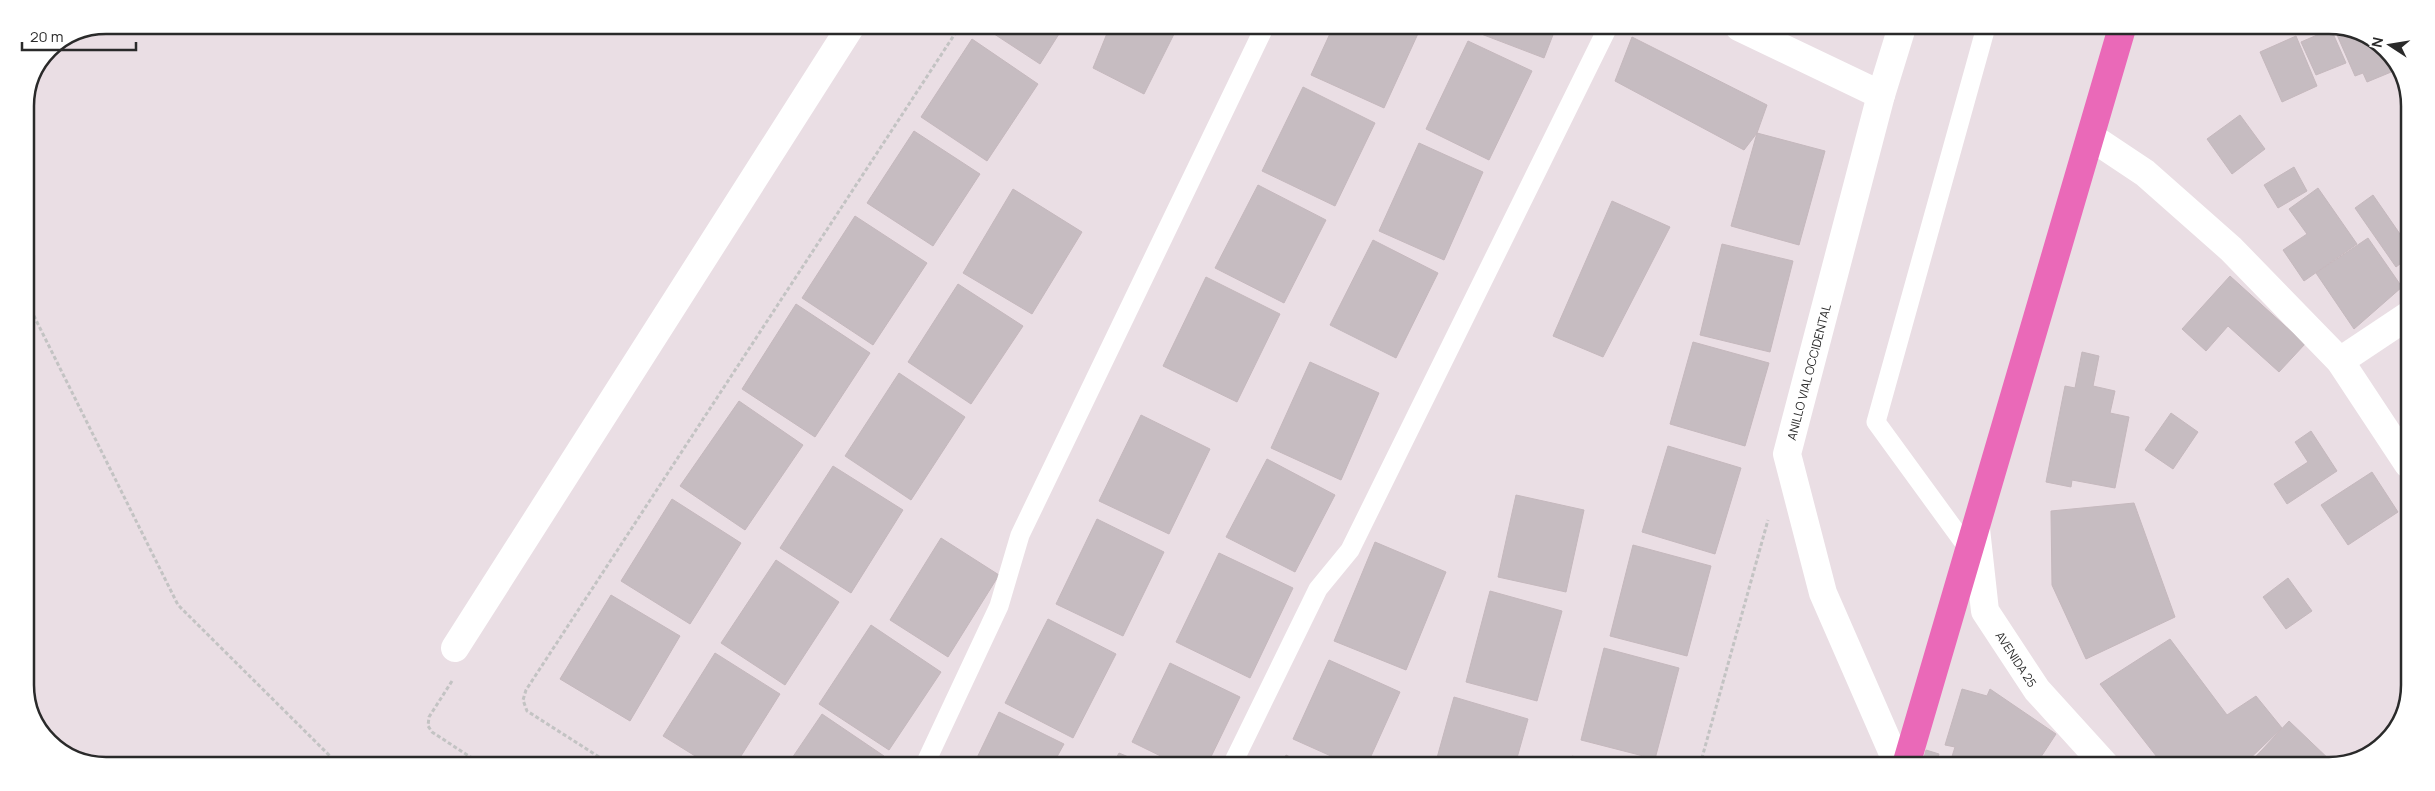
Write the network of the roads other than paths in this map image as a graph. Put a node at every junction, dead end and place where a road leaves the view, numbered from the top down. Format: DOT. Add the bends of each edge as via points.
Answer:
graph roads {
  1 [pos="846,34"];
  2 [pos="1261,34"];
  3 [pos="1605,34"];
  4 [pos="1754,34"];
  5 [pos="1900,34"];
  6 [pos="1984,34"];
  7 [pos="2120,34"];
  8 [pos="1881,95"];
  9 [pos="2091,137"];
  10 [pos="2401,320"];
  11 [pos="2340,361"];
  12 [pos="2401,453"];
  13 [pos="1973,540"];
  14 [pos="455,648"];
  15 [pos="928,757"];
  16 [pos="1236,757"];
  17 [pos="1894,757"];
  18 [pos="1909,757"];
  19 [pos="2098,757"];
  1 -- 14 [label="street"];
  2 -- 15 [label="lane" via="1020,535 999,606"];
  3 -- 16 [label="lane" via="1350,550 1318,589"];
  4 -- 8 [label="street"];
  5 -- 8 [label="street, ANILLO VIAL OCCIDENTAL"];
  6 -- 13 [label="lane" via="1876,422"];
  7 -- 9 [label="highway"];
  8 -- 17 [label="street, ANILLO VIAL OCCIDENTAL" via="1787,454 1823,592"];
  9 -- 11 [label="street" via="2144,173 2231,249"];
  9 -- 13 [label="highway"];
  10 -- 11 [label="street"];
  11 -- 12 [label="street"];
  13 -- 18 [label="highway"];
  13 -- 19 [label="street, AVENIDA 25" via="1985,611 2037,690"];
}
